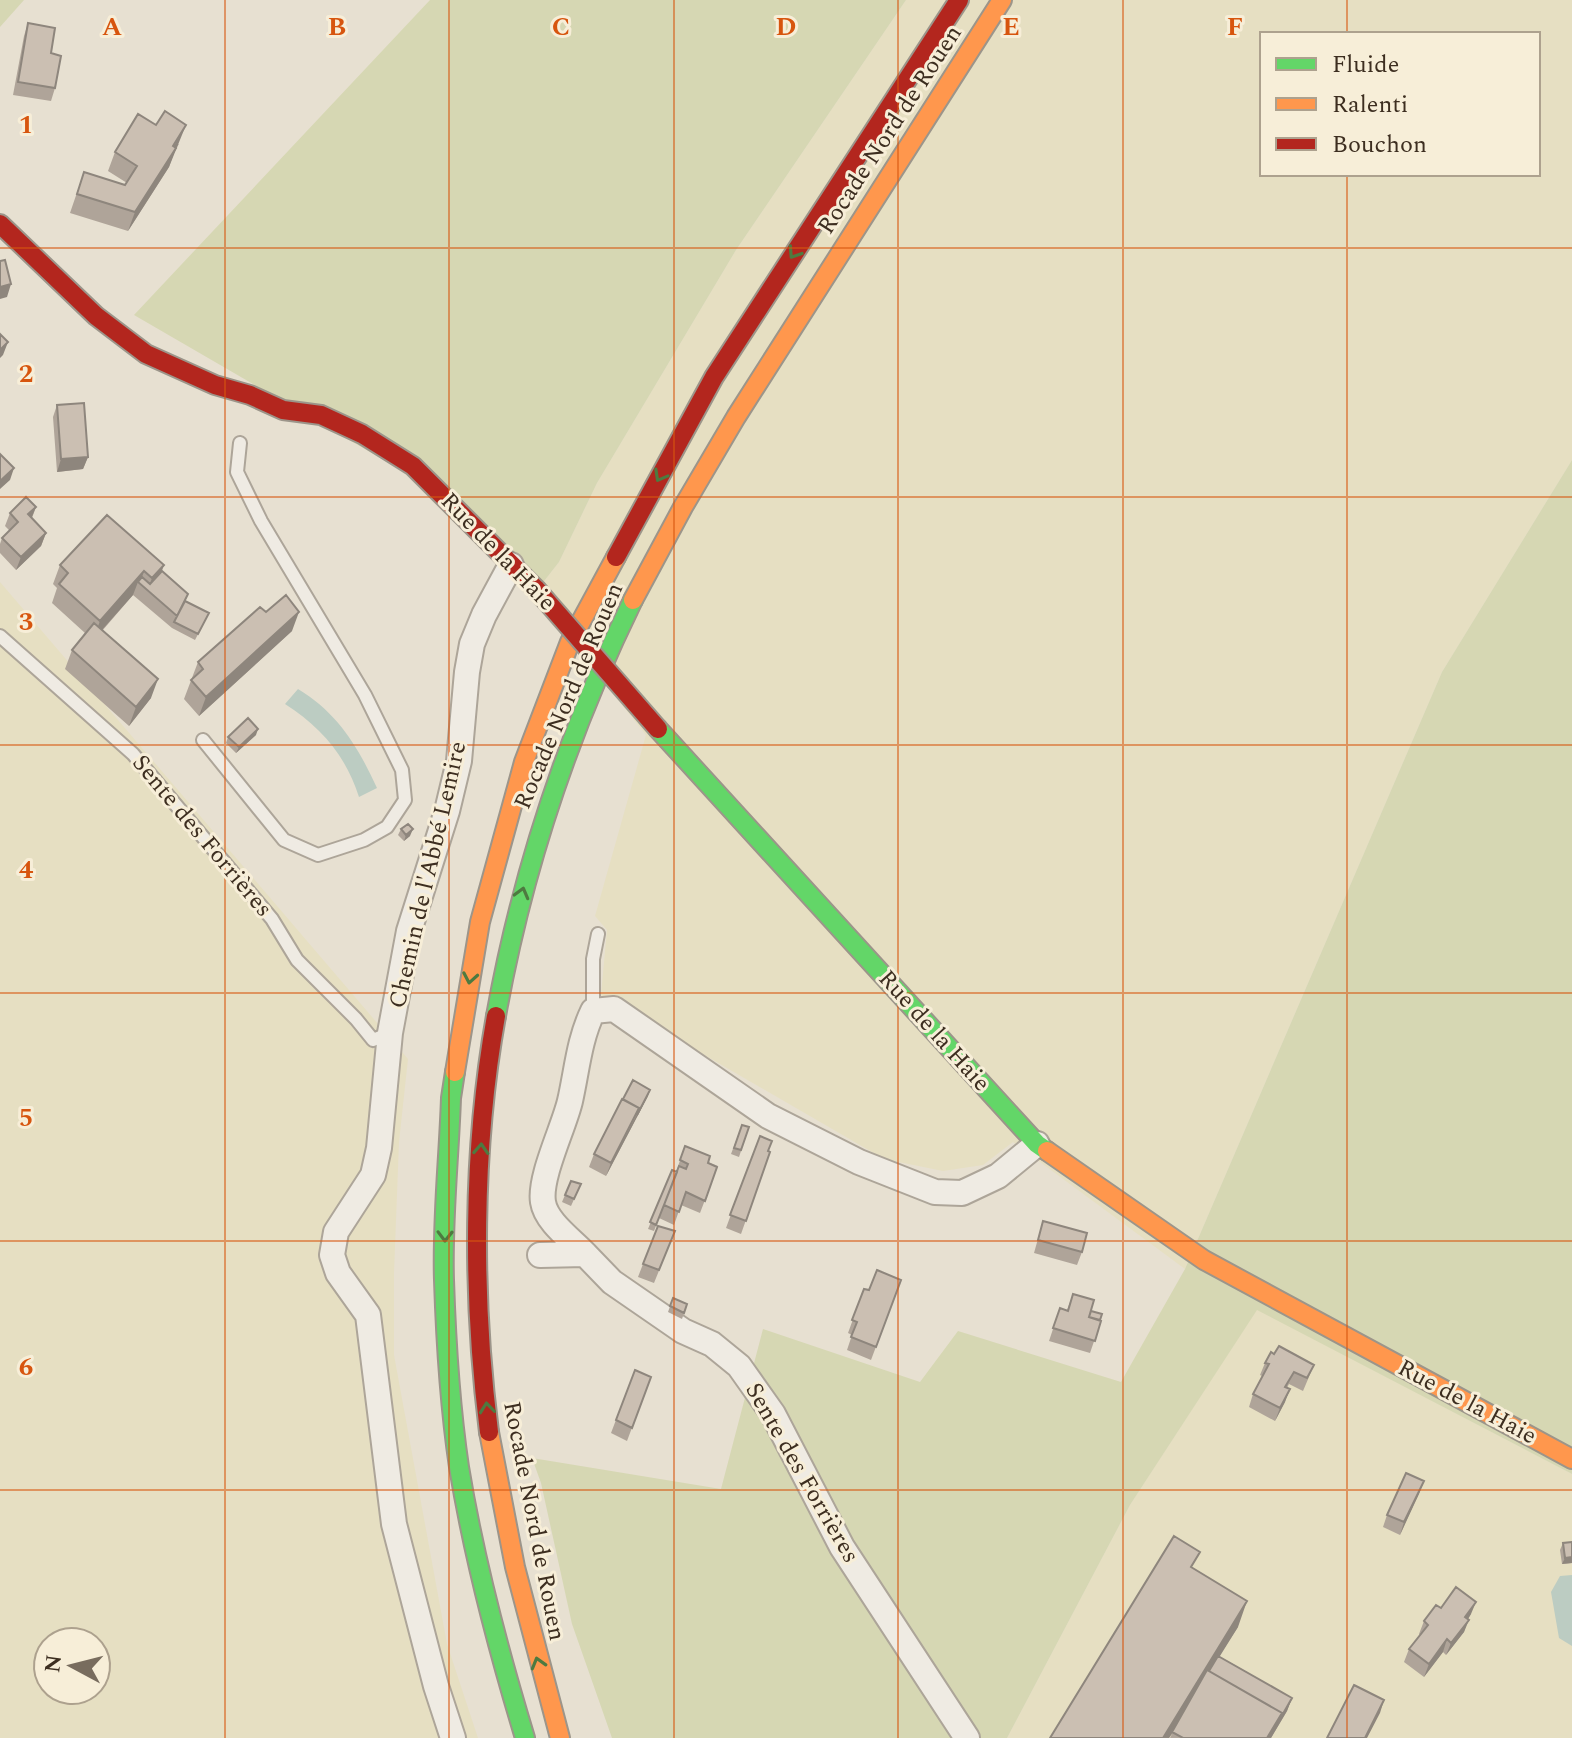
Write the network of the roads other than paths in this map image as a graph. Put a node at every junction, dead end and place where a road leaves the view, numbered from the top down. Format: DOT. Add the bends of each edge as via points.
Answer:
graph roads {
  1 [pos="959,0"];
  2 [pos="1002,0"];
  3 [pos="0,224"];
  4 [pos="240,443"];
  5 [pos="511,565"];
  6 [pos="0,636"];
  7 [pos="203,740"];
  8 [pos="598,934"];
  9 [pos="593,1011"];
  10 [pos="390,1033"];
  11 [pos="1037,1144"];
  12 [pos="585,1254"];
  13 [pos="540,1255"];
  14 [pos="1572,1459"];
  15 [pos="453,1738"];
  16 [pos="525,1738"];
  17 [pos="560,1738"];
  18 [pos="967,1738"];
  1 -- 16 [label="main road, Rocade Nord de Rouen, one-way" via="714,377 570,642 524,762 480,922 451,1098 444,1276 448,1361 459,1466 478,1564"];
  17 -- 2 [label="main road, Rocade Nord de Rouen, one-way" via="508,1538 482,1364 478,1277 484,1101 512,928 546,805 611,645 659,549 744,401"];
  3 -- 5 [label="main road, Rue de la Haie" via="96,316 146,354 283,410 321,415 413,466"];
  4 -- 7 [label="lane" via="237,472 365,695 402,770 405,800 387,827 318,855 284,840"];
  5 -- 10 [label="street, Chemin de l'Abbé Lemire" via="472,644 459,761 409,931"];
  5 -- 11 [label="main road, Rue de la Haie, bridge"];
  6 -- 10 [label="lane, Sente des Forrières" via="133,754 272,919 297,960 373,1040"];
  8 -- 9 [label="lane"];
  9 -- 11 [label="street" via="614,1009 768,1116 859,1162 935,1192 962,1193 998,1176"];
  9 -- 12 [label="street" via="543,1187 549,1217"];
  10 -- 15 [label="street, Chemin de l'Abbé Lemire" via="373,1175 336,1232 332,1255 338,1273 368,1315 394,1524"];
  11 -- 14 [label="main road, Rue de la Haie" via="1204,1260"];
  12 -- 13 [label="street"];
  12 -- 18 [label="street, Sente des Forrières" via="612,1282 739,1366 773,1414 842,1547"];
}
